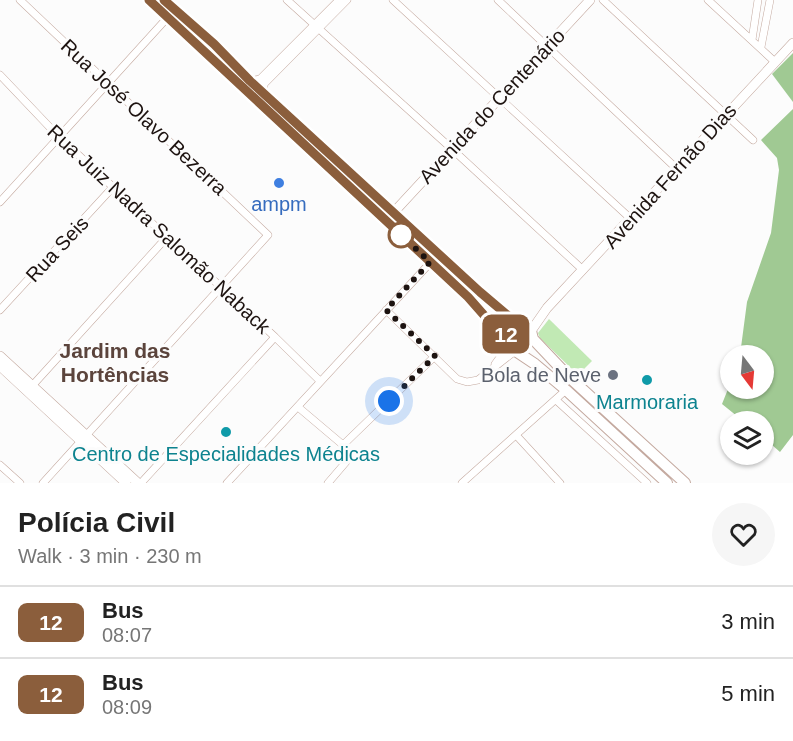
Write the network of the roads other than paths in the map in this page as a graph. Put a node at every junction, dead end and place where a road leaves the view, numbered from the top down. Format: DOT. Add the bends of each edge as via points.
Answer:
graph roads {
  1 [pos="20,0"];
  2 [pos="149,0"];
  3 [pos="164,0"];
  4 [pos="287,0"];
  5 [pos="339,0"];
  6 [pos="347,0"];
  7 [pos="393,0"];
  8 [pos="498,0"];
  9 [pos="590,0"];
  10 [pos="603,0"];
  11 [pos="708,0"];
  12 [pos="758,0"];
  13 [pos="770,0"];
  14 [pos="168,17"];
  15 [pos="317,27"];
  16 [pos="752,40"];
  17 [pos="793,43"];
  18 [pos="547,46"];
  19 [pos="761,47"];
  20 [pos="775,62"];
  21 [pos="0,75"];
  22 [pos="250,81"];
  23 [pos="108,82"];
  24 [pos="264,93"];
  25 [pos="500,98"];
  26 [pos="726,114"];
  27 [pos="59,137"];
  28 [pos="753,140"];
  29 [pos="452,149"];
  30 [pos="677,169"];
  31 [pos="113,187"];
  32 [pos="0,202"];
  33 [pos="394,212"];
  34 [pos="631,219"];
  35 [pos="167,237"];
  36 [pos="430,262"];
  37 [pos="583,270"];
  38 [pos="220,288"];
  39 [pos="0,310"];
  40 [pos="386,310"];
  41 [pos="526,330"];
  42 [pos="275,337"];
  43 [pos="511,347"];
  44 [pos="0,356"];
  45 [pos="435,356"];
  46 [pos="0,366"];
  47 [pos="321,381"];
  48 [pos="32,386"];
  49 [pos="566,390"];
  50 [pos="556,400"];
  51 [pos="298,407"];
  52 [pos="516,435"];
  53 [pos="83,439"];
  54 [pos="344,445"];
  55 [pos="0,465"];
  56 [pos="20,483"];
  57 [pos="43,483"];
  58 [pos="126,483"];
  59 [pos="139,483"];
  60 [pos="227,483"];
  61 [pos="328,483"];
  62 [pos="463,483"];
  63 [pos="560,483"];
  64 [pos="647,483"];
  65 [pos="667,483"];
  66 [pos="685,483"];
  1 -- 23 [label="street, Rua José Olavo Bezerra"];
  2 -- 14 [label="main road"];
  3 -- 22 [label="main road"];
  4 -- 15 [label="street"];
  5 -- 15 [label="street"];
  6 -- 15 [label="street"];
  7 -- 25 [label="street"];
  8 -- 18 [label="street"];
  9 -- 18 [label="street, Avenida do Centenário"];
  10 -- 26 [label="street"];
  11 -- 16 [label="street"];
  12 -- 16 [label="street"];
  13 -- 19 [label="street"];
  14 -- 23 [label="street"];
  14 -- 36 [label="main road"];
  15 -- 22 [label="street" via="260,79"];
  15 -- 24 [label="street" via="264,84"];
  15 -- 29 [label="street"];
  16 -- 19 [label="street"];
  17 -- 20 [label="street, Avenida Fernão Dias"];
  18 -- 25 [label="street, Avenida do Centenário"];
  18 -- 30 [label="street"];
  19 -- 20 [label="street"];
  20 -- 26 [label="street, Avenida Fernão Dias"];
  21 -- 27 [label="street, Rua Juiz Nadra Salomão Naback"];
  22 -- 24 [label="main road"];
  23 -- 27 [label="street"];
  23 -- 38 [label="street, Rua José Olavo Bezerra" via="268,234"];
  24 -- 33 [label="main road"];
  25 -- 29 [label="street, Avenida do Centenário"];
  25 -- 34 [label="street"];
  26 -- 28 [label="street"];
  26 -- 30 [label="street, Avenida Fernão Dias"];
  27 -- 31 [label="street, Rua Juiz Nadra Salomão Naback"];
  27 -- 32 [label="street"];
  29 -- 33 [label="street, Avenida do Centenário"];
  29 -- 37 [label="street"];
  30 -- 34 [label="street, Avenida Fernão Dias"];
  31 -- 35 [label="street, Rua Juiz Nadra Salomão Naback"];
  31 -- 39 [label="street, Rua Seis"];
  33 -- 41 [label="main road"];
  34 -- 37 [label="street, Avenida Fernão Dias"];
  35 -- 38 [label="street, Rua Juiz Nadra Salomão Naback"];
  35 -- 48 [label="street"];
  36 -- 40 [label="street"];
  36 -- 43 [label="main road" via="468,297"];
  37 -- 41 [label="street, Avenida Fernão Dias"];
  38 -- 42 [label="street, Rua Juiz Nadra Salomão Naback"];
  38 -- 53 [label="street"];
  40 -- 45 [label="street"];
  40 -- 47 [label="street"];
  41 -- 43 [label="main road" via="514,326 508,331"];
  41 -- 43 [label="main road" via="529,347 521,352"];
  41 -- 66 [label="main road" via="569,377"];
  42 -- 47 [label="street, Rua Juiz Nadra Salomão Naback"];
  42 -- 59 [label="street"];
  43 -- 45 [label="street" via="492,369 478,380 467,382 458,379"];
  43 -- 49 [label="main road"];
  44 -- 48 [label="street"];
  45 -- 54 [label="street"];
  46 -- 53 [label="street"];
  47 -- 51 [label="street"];
  48 -- 53 [label="street"];
  49 -- 50 [label="street"];
  49 -- 65 [label="main road"];
  50 -- 52 [label="street"];
  50 -- 64 [label="street"];
  51 -- 54 [label="street"];
  51 -- 60 [label="street"];
  52 -- 62 [label="street"];
  52 -- 63 [label="street"];
  53 -- 57 [label="street"];
  53 -- 58 [label="street"];
  53 -- 59 [label="street"];
  54 -- 61 [label="street" via="346,462"];
  55 -- 56 [label="street"];
}
